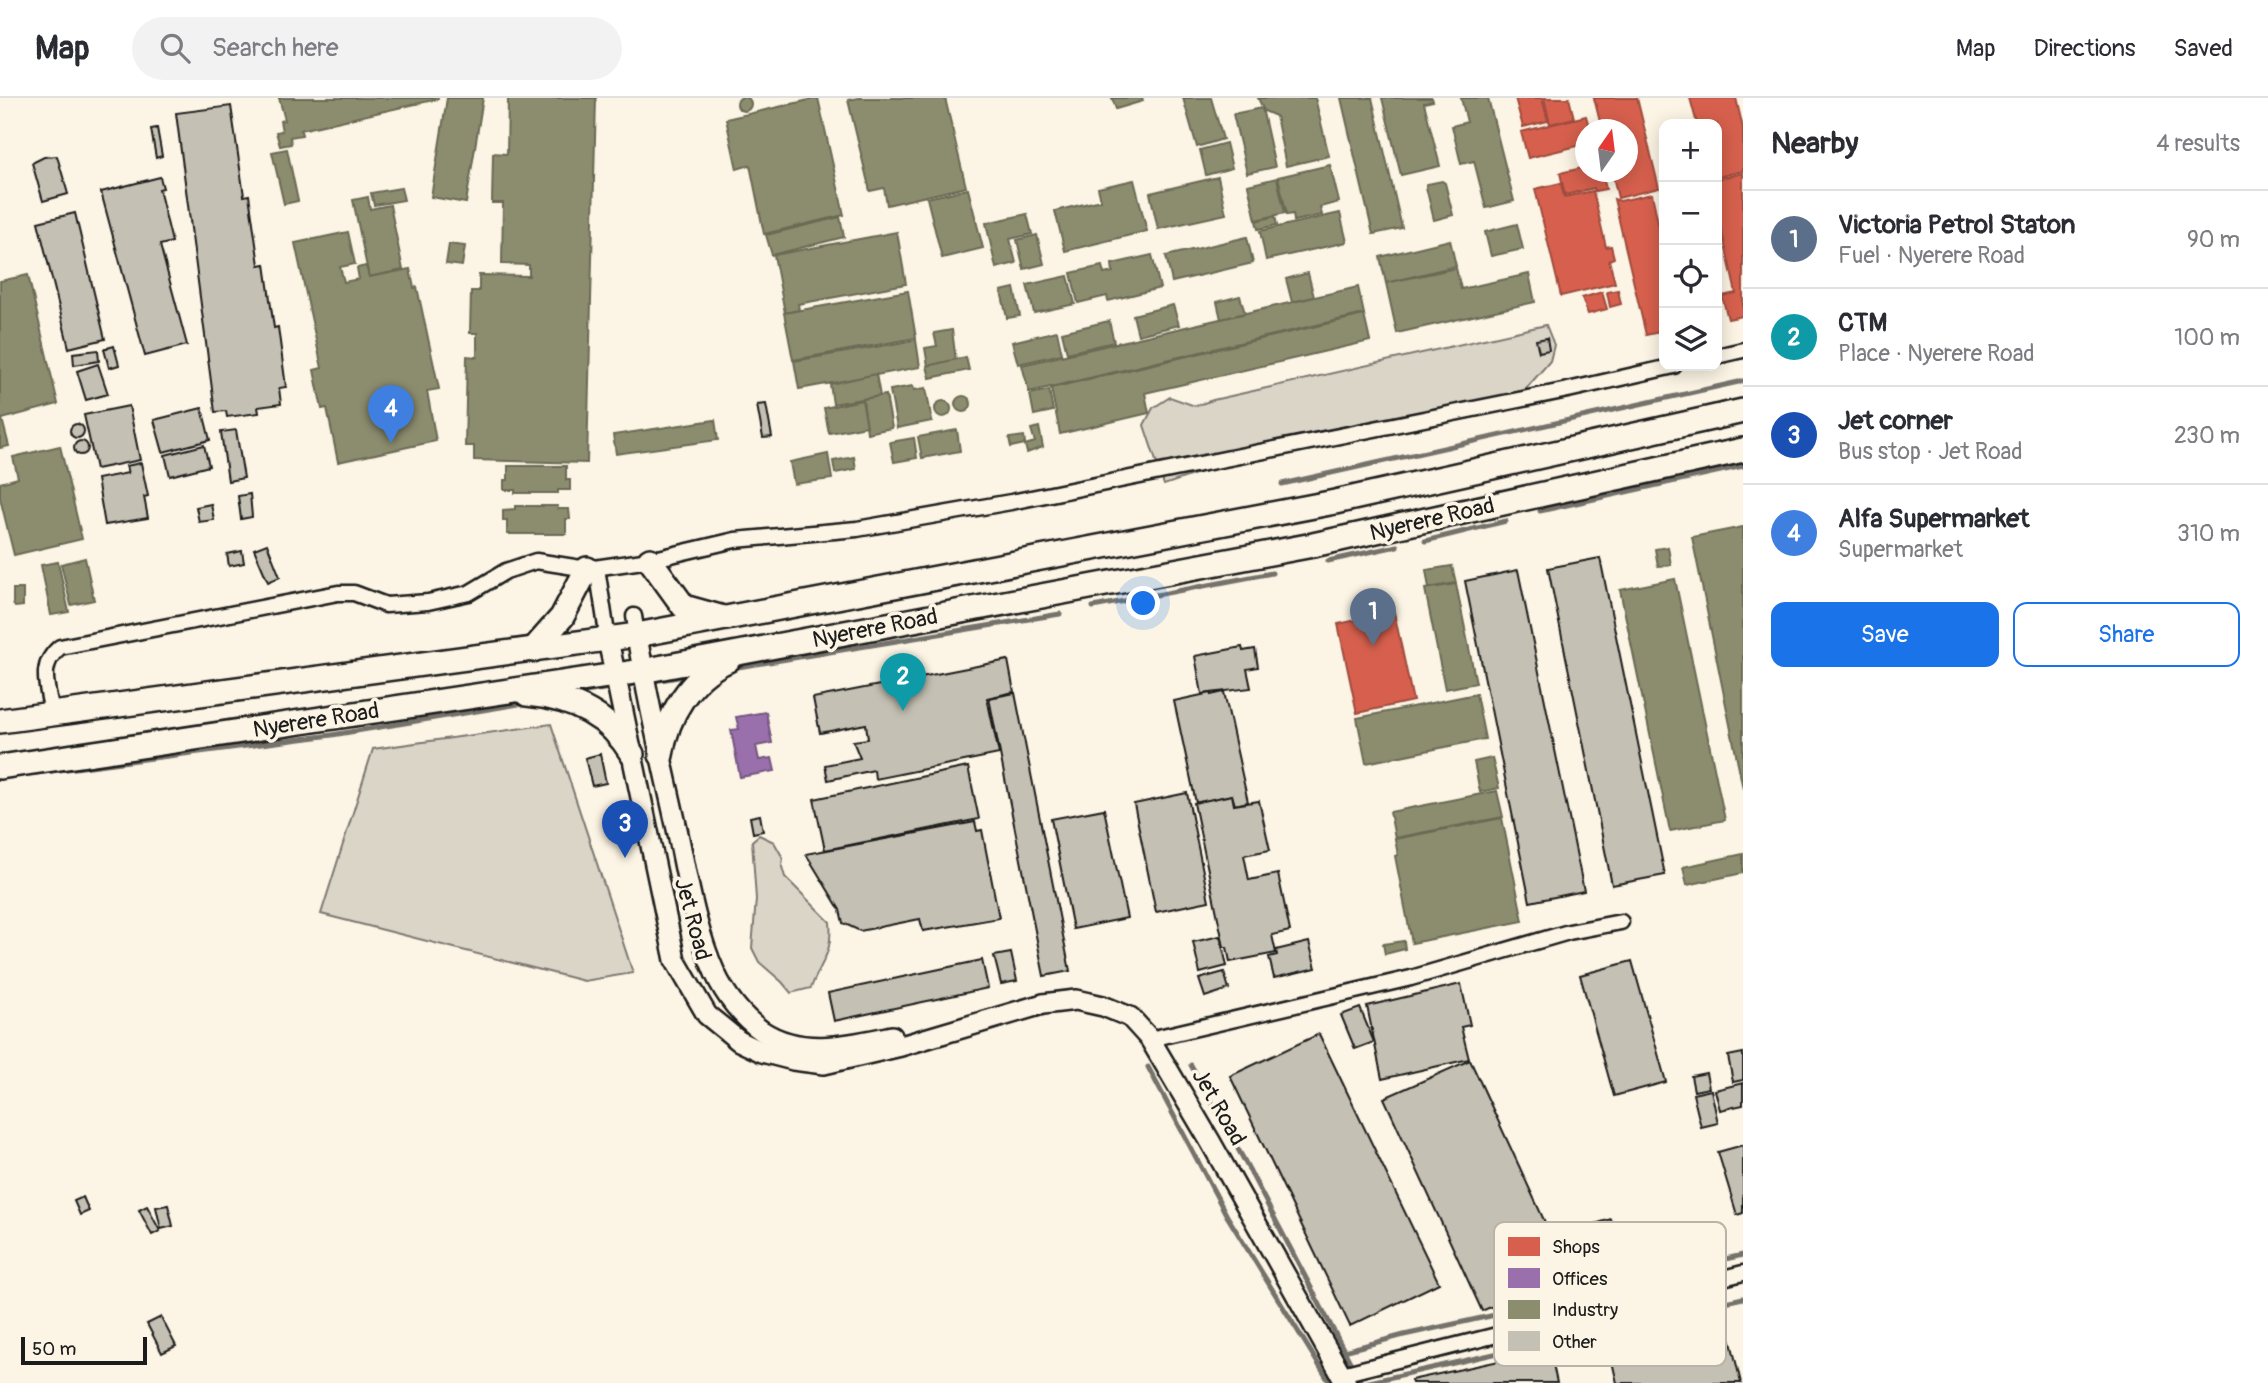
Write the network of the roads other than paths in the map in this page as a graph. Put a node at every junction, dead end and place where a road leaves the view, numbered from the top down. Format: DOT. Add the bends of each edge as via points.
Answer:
graph roads {
  1 [pos="1743,350"];
  2 [pos="1722,355"];
  3 [pos="1659,369"];
  4 [pos="1743,411"];
  5 [pos="1743,450"];
  6 [pos="650,560"];
  7 [pos="592,569"];
  8 [pos="728,619"];
  9 [pos="635,626"];
  10 [pos="608,640"];
  11 [pos="533,650"];
  12 [pos="747,652"];
  13 [pos="642,671"];
  14 [pos="615,674"];
  15 [pos="499,692"];
  16 [pos="52,714"];
  17 [pos="0,722"];
  18 [pos="632,754"];
  19 [pos="661,755"];
  20 [pos="0,767"];
  21 [pos="1621,922"];
  22 [pos="957,1029"];
  23 [pos="1150,1039"];
  24 [pos="1743,1273"];
  25 [pos="1726,1278"];
  26 [pos="1494,1339"];
  27 [pos="1344,1379"];
  1 -- 2 [label="street"];
  3 -- 6 [label="street" via="1011,502 856,529 735,540"];
  4 -- 8 [label="highway, Nyerere Road" via="1335,502"];
  5 -- 12 [label="highway, Nyerere Road" via="1313,545"];
  6 -- 7 [label="street"];
  6 -- 8 [label="highway" via="684,607"];
  7 -- 10 [label="street, Jet Road"];
  7 -- 11 [label="highway" via="562,617"];
  7 -- 16 [label="street" via="536,561 506,571 470,593 428,602 386,605 354,593 338,593 60,647 48,657 45,668"];
  8 -- 9 [label="highway, Nyerere Road"];
  9 -- 10 [label="highway, Nyerere Road"];
  9 -- 13 [label="main road, Jet Road"];
  10 -- 11 [label="highway, Nyerere Road"];
  10 -- 14 [label="main road, Jet Road"];
  11 -- 16 [label="highway, Nyerere Road"];
  12 -- 13 [label="highway, Nyerere Road"];
  12 -- 19 [label="highway" via="699,678 674,712"];
  13 -- 14 [label="highway, Nyerere Road"];
  13 -- 19 [label="main road, Jet Road"];
  14 -- 15 [label="highway, Nyerere Road"];
  14 -- 18 [label="main road, Jet Road"];
  15 -- 18 [label="highway" via="535,695 586,708 614,730"];
  15 -- 20 [label="highway, Nyerere Road"];
  16 -- 17 [label="highway, Nyerere Road"];
  18 -- 22 [label="main road, Jet Road" via="675,960 707,1015 739,1041 762,1052 824,1064"];
  19 -- 22 [label="main road, Jet Road" via="707,954 730,1000 761,1030 799,1045 833,1048 912,1032"];
  21 -- 23 [label="street" via="1569,932 1411,978"];
  22 -- 23 [label="main road, Jet Road" via="1043,1004 1076,1000 1130,1017"];
  23 -- 27 [label="main road, Jet Road"];
  24 -- 25 [label="street"];
  26 -- 27 [label="street"];
}
